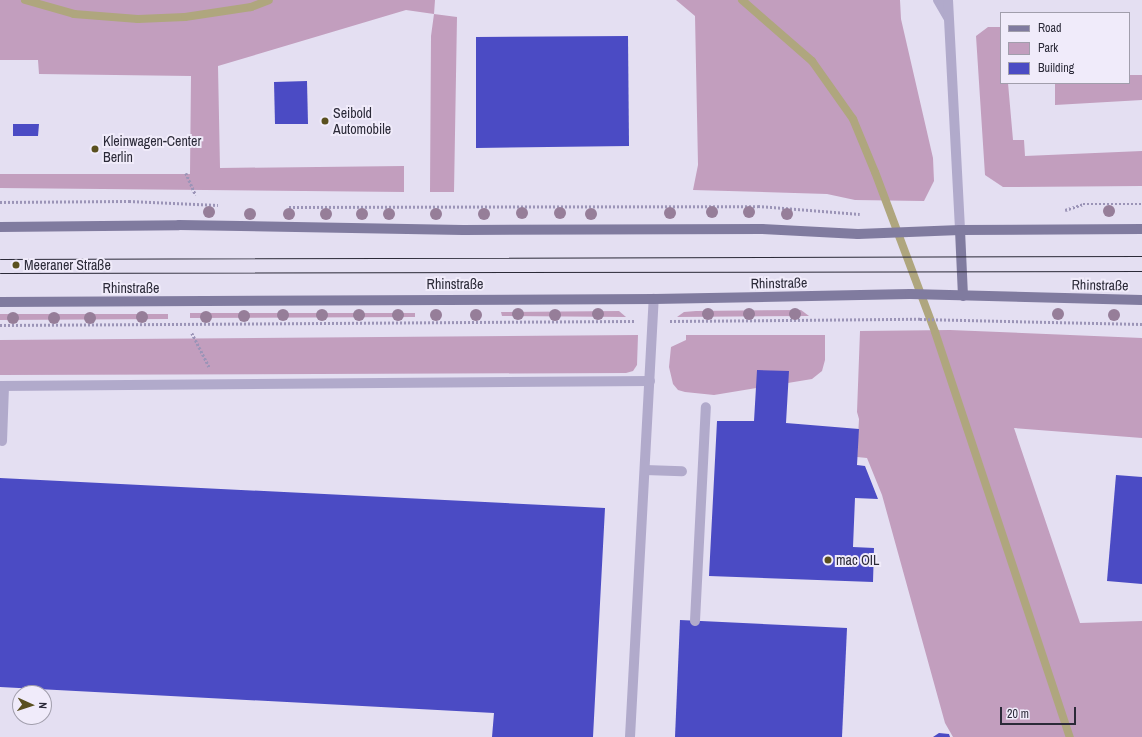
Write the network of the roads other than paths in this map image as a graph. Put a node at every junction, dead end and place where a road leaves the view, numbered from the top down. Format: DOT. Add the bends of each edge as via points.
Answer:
graph roads {
  1 [pos="938,0"];
  2 [pos="948,0"];
  3 [pos="949,18"];
  4 [pos="0,227"];
  5 [pos="1142,229"];
  6 [pos="960,230"];
  7 [pos="963,296"];
  8 [pos="654,299"];
  9 [pos="1142,300"];
  10 [pos="0,302"];
  11 [pos="650,381"];
  12 [pos="2,386"];
  13 [pos="706,406"];
  14 [pos="2,441"];
  15 [pos="645,470"];
  16 [pos="682,471"];
  17 [pos="695,621"];
  18 [pos="630,737"];
  1 -- 3 [label="street"];
  2 -- 3 [label="street"];
  3 -- 6 [label="street"];
  4 -- 6 [label="main road" via="179,225 463,230 762,229 886,234"];
  5 -- 6 [label="main road"];
  6 -- 7 [label="main road"];
  7 -- 8 [label="main road, Rhinstraße" via="910,294"];
  7 -- 9 [label="main road, Rhinstraße"];
  8 -- 10 [label="main road, Rhinstraße"];
  8 -- 11 [label="street"];
  11 -- 12 [label="street"];
  11 -- 15 [label="street"];
  12 -- 14 [label="street"];
  13 -- 17 [label="street"];
  15 -- 16 [label="street"];
  15 -- 18 [label="street"];
}
